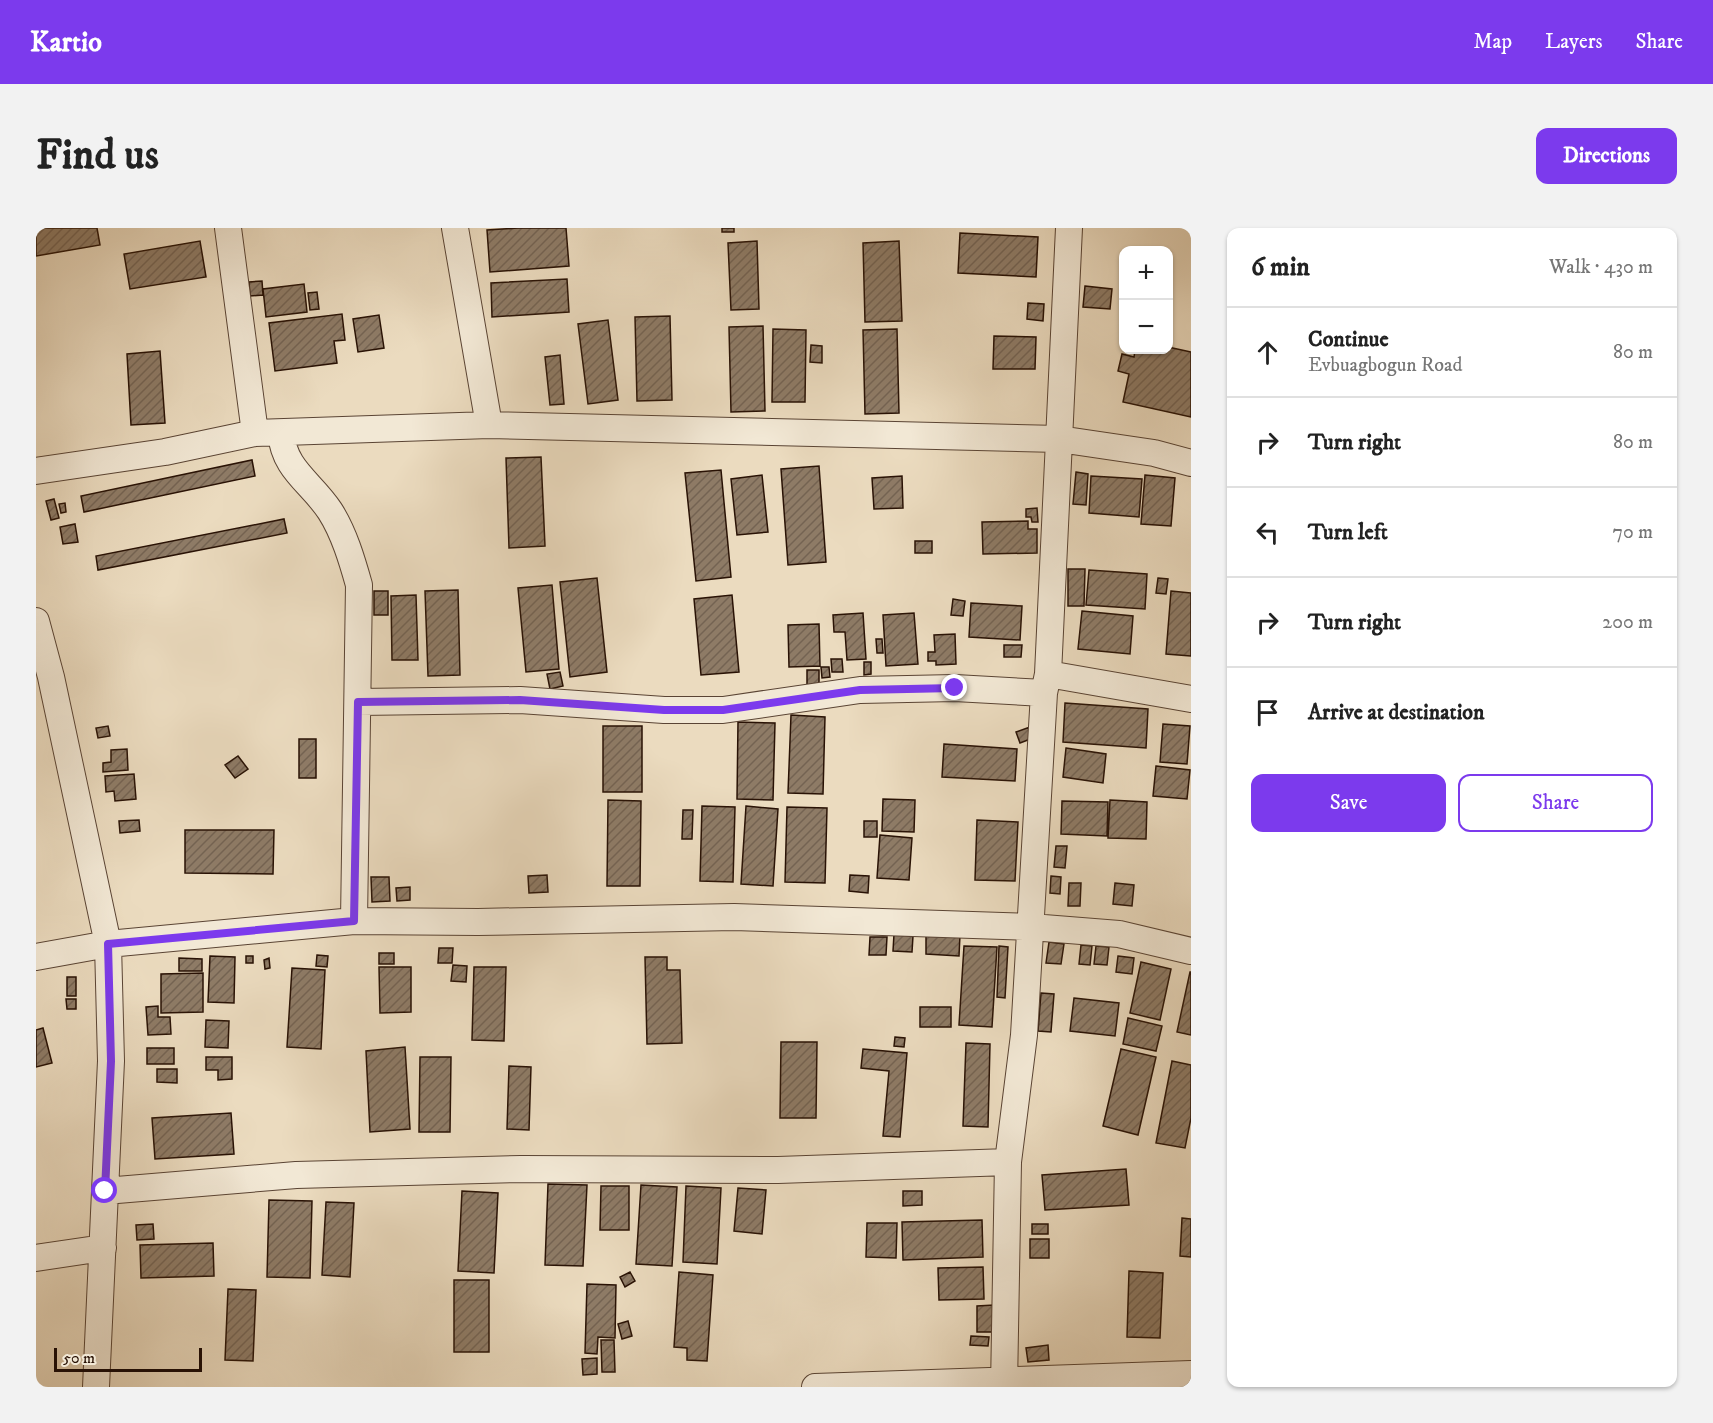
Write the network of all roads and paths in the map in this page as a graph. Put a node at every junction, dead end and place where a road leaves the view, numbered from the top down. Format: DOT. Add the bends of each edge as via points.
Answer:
graph roads {
  1 [pos="228,228"];
  2 [pos="455,228"];
  3 [pos="1069,228"];
  4 [pos="489,425"];
  5 [pos="255,433"];
  6 [pos="281,434"];
  7 [pos="1059,439"];
  8 [pos="1191,463"];
  9 [pos="36,471"];
  10 [pos="36,621"];
  11 [pos="43,679"];
  12 [pos="1046,683"];
  13 [pos="1191,699"];
  14 [pos="358,702"];
  15 [pos="354,921"];
  16 [pos="1031,927"];
  17 [pos="108,944"];
  18 [pos="1191,951"];
  19 [pos="36,957"];
  20 [pos="1008,1162"];
  21 [pos="105,1191"];
  22 [pos="103,1248"];
  23 [pos="36,1258"];
  24 [pos="1191,1374"];
  25 [pos="1004,1384"];
  26 [pos="96,1387"];
  27 [pos="815,1387"];
  1 -- 5 [label="street"];
  2 -- 4 [label="street"];
  3 -- 7 [label="street"];
  4 -- 6 [label="street"];
  4 -- 7 [label="street"];
  5 -- 6 [label="street"];
  5 -- 9 [label="street" via="165,452"];
  6 -- 14 [label="street" via="282,450 290,466 316,491 331,513 353,562 359,585"];
  7 -- 8 [label="street" via="1154,453"];
  7 -- 12 [label="street"];
  10 -- 11 [label="street"];
  11 -- 17 [label="street"];
  12 -- 13 [label="street"];
  12 -- 14 [label="street" via="860,690 723,710 520,700"];
  12 -- 16 [label="street"];
  14 -- 15 [label="street"];
  15 -- 16 [label="street" via="734,916"];
  15 -- 17 [label="street"];
  16 -- 18 [label="street" via="1119,934"];
  16 -- 20 [label="street" via="1024,1035"];
  17 -- 19 [label="street"];
  17 -- 21 [label="street" via="111,1061"];
  20 -- 21 [label="street" via="778,1170 521,1169 296,1175"];
  20 -- 25 [label="street"];
  21 -- 22 [label="street"];
  22 -- 23 [label="street"];
  22 -- 26 [label="street"];
  24 -- 25 [label="street"];
  25 -- 27 [label="street"];
}
